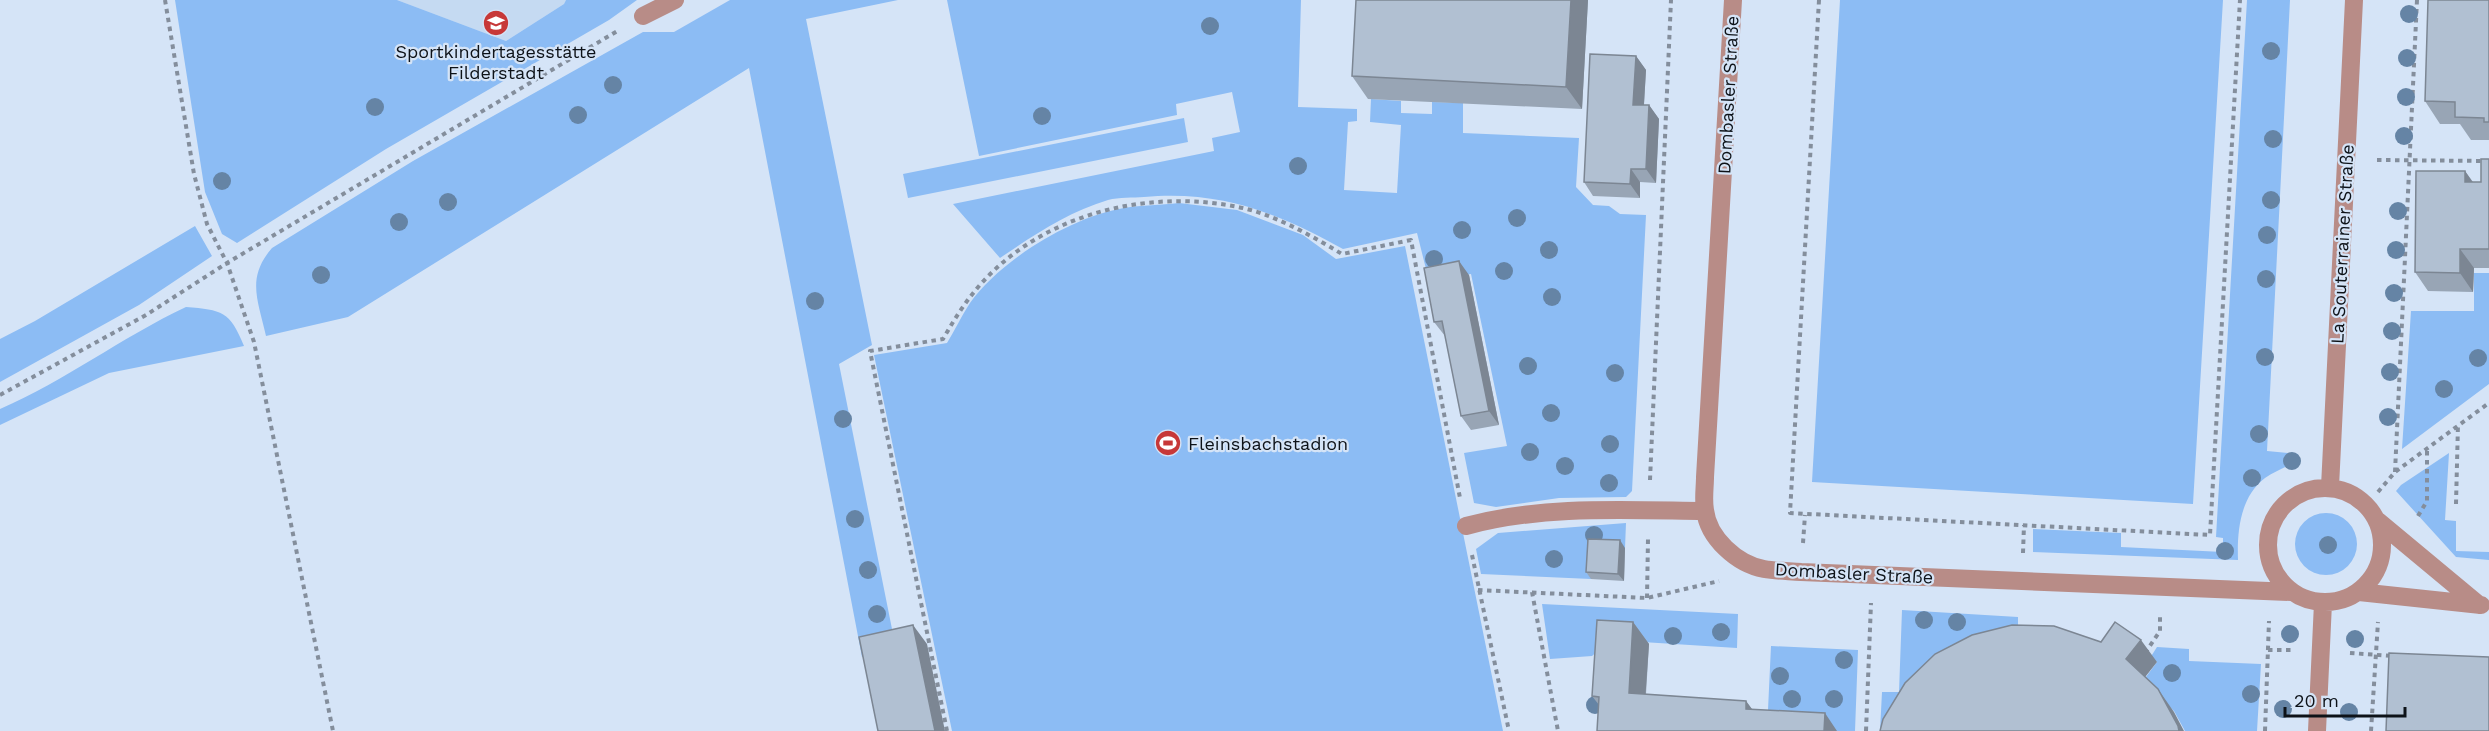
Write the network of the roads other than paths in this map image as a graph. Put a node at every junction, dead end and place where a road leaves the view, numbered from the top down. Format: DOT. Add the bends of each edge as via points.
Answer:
graph roads {
  1 [pos="675,0"];
  2 [pos="1733,0"];
  3 [pos="2354,0"];
  4 [pos="643,16"];
  5 [pos="2330,488"];
  6 [pos="1705,511"];
  7 [pos="2378,521"];
  8 [pos="1466,526"];
  9 [pos="2291,592"];
  10 [pos="2359,592"];
  11 [pos="2324,603"];
  12 [pos="2484,605"];
  13 [pos="2317,731"];
  1 -- 4 [label="street"];
  2 -- 6 [label="street, Dombasler Straße"];
  3 -- 5 [label="street, La Souterrainer Straße"];
  5 -- 7 [label="street" via="2349,493 2366,505"];
  5 -- 9 [label="street" via="2308,490 2289,500 2275,516 2268,536 2268,557 2276,577"];
  6 -- 8 [label="street" via="1574,509 1496,518"];
  6 -- 9 [label="street, Dombasler Straße" via="1723,547 1762,568"];
  7 -- 10 [label="street" via="2383,541 2381,560 2373,578"];
  7 -- 12 [label="street"];
  9 -- 11 [label="street"];
  10 -- 11 [label="street"];
  10 -- 12 [label="street"];
  11 -- 13 [label="street"];
}
